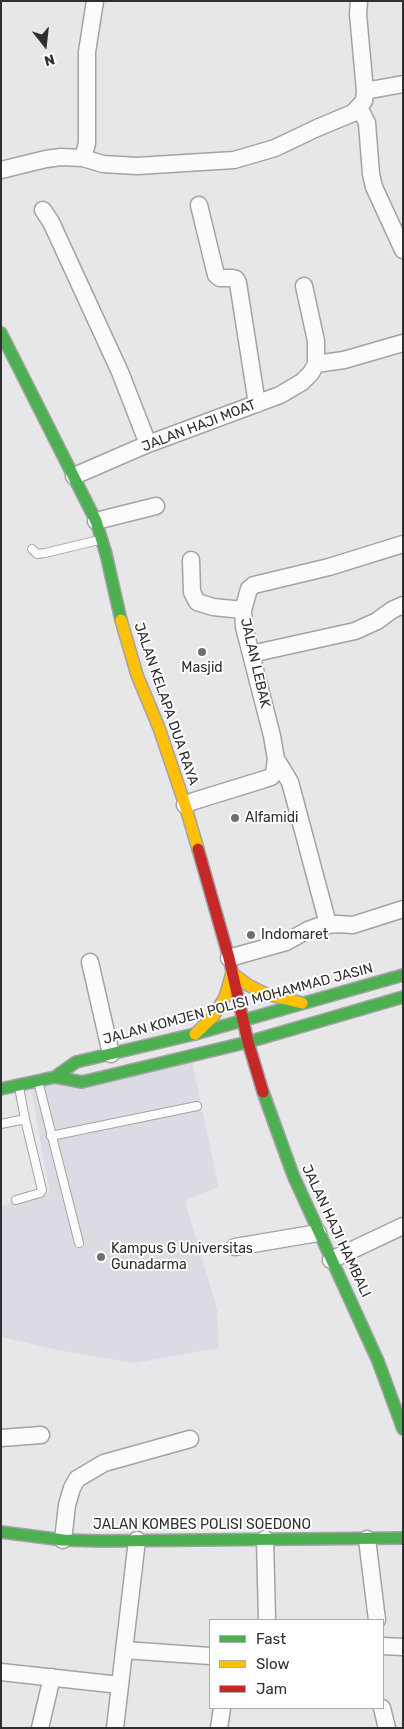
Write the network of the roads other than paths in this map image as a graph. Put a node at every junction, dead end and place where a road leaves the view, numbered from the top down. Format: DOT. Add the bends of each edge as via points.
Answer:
graph roads {
  1 [pos="95,1"];
  2 [pos="359,1"];
  3 [pos="403,84"];
  4 [pos="365,91"];
  5 [pos="359,107"];
  6 [pos="83,158"];
  7 [pos="1,170"];
  8 [pos="199,205"];
  9 [pos="44,210"];
  10 [pos="403,250"];
  11 [pos="304,286"];
  12 [pos="1,333"];
  13 [pos="403,343"];
  14 [pos="316,364"];
  15 [pos="257,404"];
  16 [pos="148,444"];
  17 [pos="74,476"];
  18 [pos="156,506"];
  19 [pos="96,521"];
  20 [pos="101,539"];
  21 [pos="403,544"];
  22 [pos="32,549"];
  23 [pos="191,560"];
  24 [pos="403,605"];
  25 [pos="242,610"];
  26 [pos="251,654"];
  27 [pos="276,759"];
  28 [pos="185,805"];
  29 [pos="403,909"];
  30 [pos="328,924"];
  31 [pos="90,962"];
  32 [pos="230,965"];
  33 [pos="403,975"];
  34 [pos="403,997"];
  35 [pos="305,1003"];
  36 [pos="244,1021"];
  37 [pos="195,1034"];
  38 [pos="248,1042"];
  39 [pos="111,1054"];
  40 [pos="54,1077"];
  41 [pos="38,1081"];
  42 [pos="18,1085"];
  43 [pos="1,1089"];
  44 [pos="197,1106"];
  45 [pos="25,1119"];
  46 [pos="1,1124"];
  47 [pos="51,1136"];
  48 [pos="16,1200"];
  49 [pos="403,1226"];
  50 [pos="318,1233"];
  51 [pos="79,1243"];
  52 [pos="235,1247"];
  53 [pos="331,1260"];
  54 [pos="403,1429"];
  55 [pos="41,1435"];
  56 [pos="1,1438"];
  57 [pos="190,1439"];
  58 [pos="1,1532"];
  59 [pos="265,1538"];
  60 [pos="403,1538"];
  61 [pos="367,1539"];
  62 [pos="63,1540"];
  63 [pos="138,1540"];
  64 [pos="267,1619"];
  65 [pos="377,1619"];
  66 [pos="384,1646"];
  67 [pos="403,1647"];
  68 [pos="124,1650"];
  69 [pos="209,1656"];
  70 [pos="1,1672"];
  71 [pos="52,1677"];
  72 [pos="120,1685"];
  73 [pos="222,1709"];
  74 [pos="382,1709"];
  75 [pos="40,1728"];
  76 [pos="115,1728"];
  77 [pos="219,1728"];
  78 [pos="387,1728"];
  1 -- 6 [label="street" via="87,52 87,144"];
  2 -- 4 [label="street"];
  3 -- 4 [label="street"];
  4 -- 5 [label="street" via="364,101"];
  5 -- 6 [label="street" via="353,113 275,148 234,160 137,166 103,164"];
  5 -- 10 [label="street" via="368,123 374,187"];
  6 -- 7 [label="street" via="46,159"];
  8 -- 15 [label="street" via="216,275 236,279 238,283"];
  9 -- 16 [label="street" via="120,372"];
  11 -- 14 [label="street" via="316,341"];
  12 -- 17 [label="main road, JALAN KELAPA DUA RAYA"];
  13 -- 14 [label="street" via="344,360"];
  14 -- 15 [label="street, JALAN HAJI MOAT" via="311,373 293,388"];
  15 -- 16 [label="street, JALAN HAJI MOAT"];
  16 -- 17 [label="street, JALAN HAJI MOAT"];
  17 -- 19 [label="main road, JALAN KELAPA DUA RAYA"];
  18 -- 19 [label="street"];
  19 -- 20 [label="main road, JALAN KELAPA DUA RAYA"];
  20 -- 22 [label="lane" via="45,553 38,554"];
  20 -- 28 [label="main road, JALAN KELAPA DUA RAYA" via="127,644"];
  21 -- 25 [label="street, JALAN LEBAK" via="254,586 249,589"];
  23 -- 25 [label="street" via="192,592 198,602"];
  24 -- 26 [label="street" via="355,631"];
  25 -- 26 [label="street, JALAN LEBAK"];
  26 -- 27 [label="street, JALAN LEBAK"];
  27 -- 28 [label="street" via="271,777"];
  27 -- 30 [label="street" via="290,782"];
  28 -- 32 [label="main road, JALAN KELAPA DUA RAYA"];
  29 -- 30 [label="street" via="353,926"];
  30 -- 32 [label="street"];
  31 -- 39 [label="street"];
  32 -- 35 [label="main road" via="248,984 266,994"];
  32 -- 36 [label="main road, JALAN KELAPA DUA RAYA"];
  32 -- 37 [label="main road" via="226,996 213,1018"];
  33 -- 35 [label="main road, JALAN KOMJEN POLISI MOHAMMAD JASIN"];
  34 -- 38 [label="main road, JALAN KOMJEN POLISI MOHAMMAD JASIN"];
  35 -- 36 [label="main road, JALAN KOMJEN POLISI MOHAMMAD JASIN"];
  36 -- 37 [label="main road, JALAN KOMJEN POLISI MOHAMMAD JASIN"];
  36 -- 38 [label="main road, JALAN KELAPA DUA RAYA"];
  37 -- 39 [label="main road, JALAN KOMJEN POLISI MOHAMMAD JASIN"];
  38 -- 40 [label="main road, JALAN KOMJEN POLISI MOHAMMAD JASIN" via="82,1082"];
  38 -- 50 [label="main road, JALAN HAJI HAMBALI" via="282,1147"];
  39 -- 40 [label="main road, JALAN KOMJEN POLISI MOHAMMAD JASIN" via="76,1062"];
  40 -- 41 [label="main road, JALAN KOMJEN POLISI MOHAMMAD JASIN"];
  41 -- 42 [label="main road, JALAN KOMJEN POLISI MOHAMMAD JASIN"];
  41 -- 47 [label="lane"];
  42 -- 43 [label="main road, JALAN KOMJEN POLISI MOHAMMAD JASIN"];
  42 -- 45 [label="lane"];
  44 -- 47 [label="lane"];
  45 -- 46 [label="lane"];
  45 -- 48 [label="lane" via="42,1190"];
  47 -- 51 [label="lane"];
  49 -- 53 [label="street"];
  50 -- 52 [label="street"];
  50 -- 53 [label="main road, JALAN HAJI HAMBALI"];
  53 -- 54 [label="main road, JALAN HAJI HAMBALI" via="378,1361"];
  55 -- 56 [label="street"];
  57 -- 62 [label="street" via="104,1463 78,1479 72,1488"];
  58 -- 62 [label="main road, JALAN KOMBES POLISI SOEDONO"];
  59 -- 61 [label="main road, JALAN KOMBES POLISI SOEDONO"];
  59 -- 63 [label="main road, JALAN KOMBES POLISI SOEDONO"];
  59 -- 64 [label="street"];
  60 -- 61 [label="main road, JALAN KOMBES POLISI SOEDONO"];
  61 -- 65 [label="street"];
  62 -- 63 [label="main road, JALAN KOMBES POLISI SOEDONO"];
  63 -- 68 [label="street"];
  66 -- 67 [label="street"];
  68 -- 69 [label="street"];
  68 -- 72 [label="street"];
  70 -- 71 [label="street"];
  71 -- 72 [label="street"];
  71 -- 75 [label="street"];
  72 -- 76 [label="street"];
  73 -- 77 [label="street"];
  74 -- 78 [label="street"];
}
